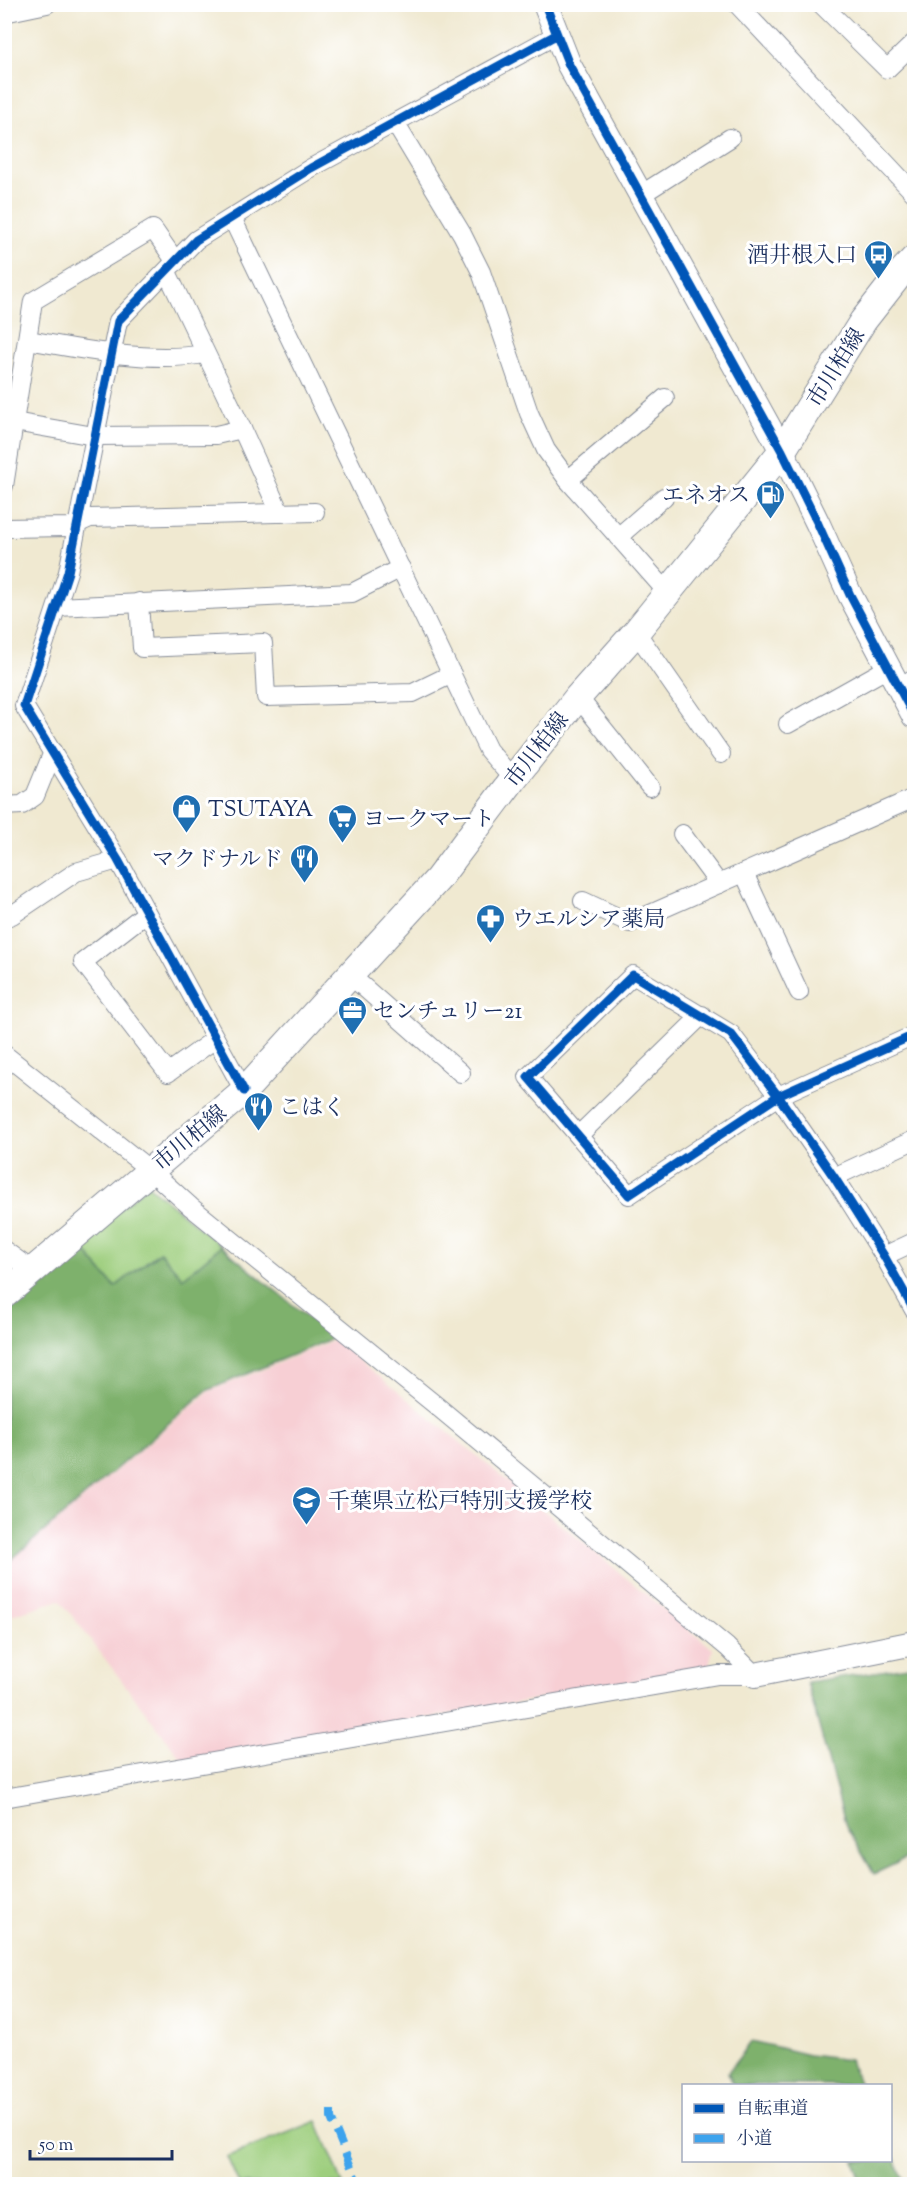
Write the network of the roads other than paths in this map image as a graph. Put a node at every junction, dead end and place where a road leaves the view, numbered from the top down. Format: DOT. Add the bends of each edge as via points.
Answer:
graph roads {
  1 [pos="46,4"];
  2 [pos="545,4"];
  3 [pos="737,4"];
  4 [pos="821,4"];
  5 [pos="4,13"];
  6 [pos="556,35"];
  7 [pos="915,43"];
  8 [pos="395,123"];
  9 [pos="730,138"];
  10 [pos="915,193"];
  11 [pos="642,194"];
  12 [pos="232,218"];
  13 [pos="915,259"];
  14 [pos="171,267"];
  15 [pos="28,340"];
  16 [pos="110,354"];
  17 [pos="205,354"];
  18 [pos="665,398"];
  19 [pos="14,422"];
  20 [pos="242,429"];
  21 [pos="94,436"];
  22 [pos="782,451"];
  23 [pos="568,480"];
  24 [pos="4,486"];
  25 [pos="664,497"];
  26 [pos="315,512"];
  27 [pos="280,513"];
  28 [pos="78,523"];
  29 [pos="4,528"];
  30 [pos="618,537"];
  31 [pos="401,568"];
  32 [pos="668,593"];
  33 [pos="140,602"];
  34 [pos="57,607"];
  35 [pos="636,632"];
  36 [pos="452,674"];
  37 [pos="900,678"];
  38 [pos="578,697"];
  39 [pos="915,716"];
  40 [pos="788,724"];
  41 [pos="53,752"];
  42 [pos="721,754"];
  43 [pos="513,779"];
  44 [pos="651,787"];
  45 [pos="915,798"];
  46 [pos="4,806"];
  47 [pos="682,834"];
  48 [pos="118,860"];
  49 [pos="744,873"];
  50 [pos="719,884"];
  51 [pos="583,901"];
  52 [pos="145,914"];
  53 [pos="4,918"];
  54 [pos="351,975"];
  55 [pos="799,992"];
  56 [pos="702,1015"];
  57 [pos="915,1035"];
  58 [pos="215,1040"];
  59 [pos="6,1058"];
  60 [pos="461,1074"];
  61 [pos="244,1091"];
  62 [pos="778,1096"];
  63 [pos="579,1135"];
  64 [pos="915,1140"];
  65 [pos="150,1170"];
  66 [pos="834,1177"];
  67 [pos="915,1242"];
  68 [pos="4,1250"];
  69 [pos="884,1256"];
  70 [pos="33,1271"];
  71 [pos="4,1295"];
  72 [pos="915,1310"];
  73 [pos="915,1643"];
  74 [pos="755,1675"];
  75 [pos="4,1798"];
  1 -- 5 [label="street"];
  2 -- 6 [label="street"];
  3 -- 10 [label="street"];
  4 -- 7 [label="street" via="887,69"];
  6 -- 8 [label="street"];
  6 -- 11 [label="street" via="569,66"];
  8 -- 12 [label="street" via="311,168"];
  8 -- 23 [label="street" via="481,272 530,413 546,450"];
  9 -- 11 [label="street"];
  11 -- 22 [label="street"];
  12 -- 14 [label="street" via="196,240"];
  12 -- 31 [label="street"];
  13 -- 22 [label="main road, 市川柏線" via="863,321"];
  14 -- 15 [label="street" via="153,229 33,300"];
  14 -- 16 [label="street" via="118,321"];
  14 -- 17 [label="street"];
  15 -- 16 [label="street"];
  15 -- 19 [label="street"];
  16 -- 17 [label="street"];
  16 -- 21 [label="street"];
  17 -- 20 [label="street"];
  18 -- 23 [label="street"];
  19 -- 21 [label="street"];
  19 -- 24 [label="street"];
  20 -- 21 [label="street" via="216,435"];
  20 -- 27 [label="street"];
  21 -- 28 [label="street"];
  22 -- 32 [label="main road, 市川柏線"];
  22 -- 37 [label="street" via="849,595"];
  23 -- 30 [label="street"];
  25 -- 30 [label="street"];
  26 -- 27 [label="street"];
  27 -- 28 [label="street" via="90,518"];
  28 -- 29 [label="street" via="70,527"];
  28 -- 34 [label="street"];
  30 -- 32 [label="street"];
  31 -- 33 [label="street" via="352,593"];
  31 -- 36 [label="street"];
  32 -- 35 [label="main road, 市川柏線"];
  33 -- 34 [label="street"];
  33 -- 36 [label="street" via="142,648 263,643 266,698 413,693"];
  34 -- 41 [label="street" via="24,706"];
  35 -- 38 [label="main road, 市川柏線"];
  35 -- 42 [label="street"];
  36 -- 43 [label="street" via="488,750"];
  37 -- 39 [label="street"];
  37 -- 40 [label="street"];
  38 -- 43 [label="main road, 市川柏線"];
  38 -- 44 [label="street"];
  41 -- 46 [label="street" via="35,796 22,805"];
  41 -- 48 [label="street"];
  43 -- 54 [label="main road, 市川柏線" via="438,879"];
  45 -- 49 [label="street"];
  47 -- 50 [label="street"];
  48 -- 52 [label="street"];
  48 -- 53 [label="street" via="76,872"];
  49 -- 50 [label="street"];
  49 -- 55 [label="street"];
  50 -- 51 [label="street" via="630,923"];
  52 -- 58 [label="street"];
  52 -- 58 [label="street" via="83,962 168,1073"];
  54 -- 60 [label="street"];
  54 -- 61 [label="main road, 市川柏線"];
  56 -- 62 [label="street" via="731,1034"];
  56 -- 63 [label="street"];
  56 -- 63 [label="street" via="633,975 528,1077"];
  57 -- 62 [label="street"];
  58 -- 61 [label="street"];
  59 -- 65 [label="street"];
  61 -- 65 [label="main road, 市川柏線"];
  62 -- 63 [label="street" via="629,1195"];
  62 -- 66 [label="street"];
  64 -- 66 [label="street"];
  65 -- 70 [label="main road, 市川柏線"];
  65 -- 74 [label="street" via="727,1647"];
  66 -- 69 [label="street"];
  67 -- 69 [label="street"];
  68 -- 70 [label="street"];
  69 -- 72 [label="street"];
  70 -- 71 [label="main road, 市川柏線"];
  73 -- 74 [label="street"];
  74 -- 75 [label="street" via="718,1675"];
}
